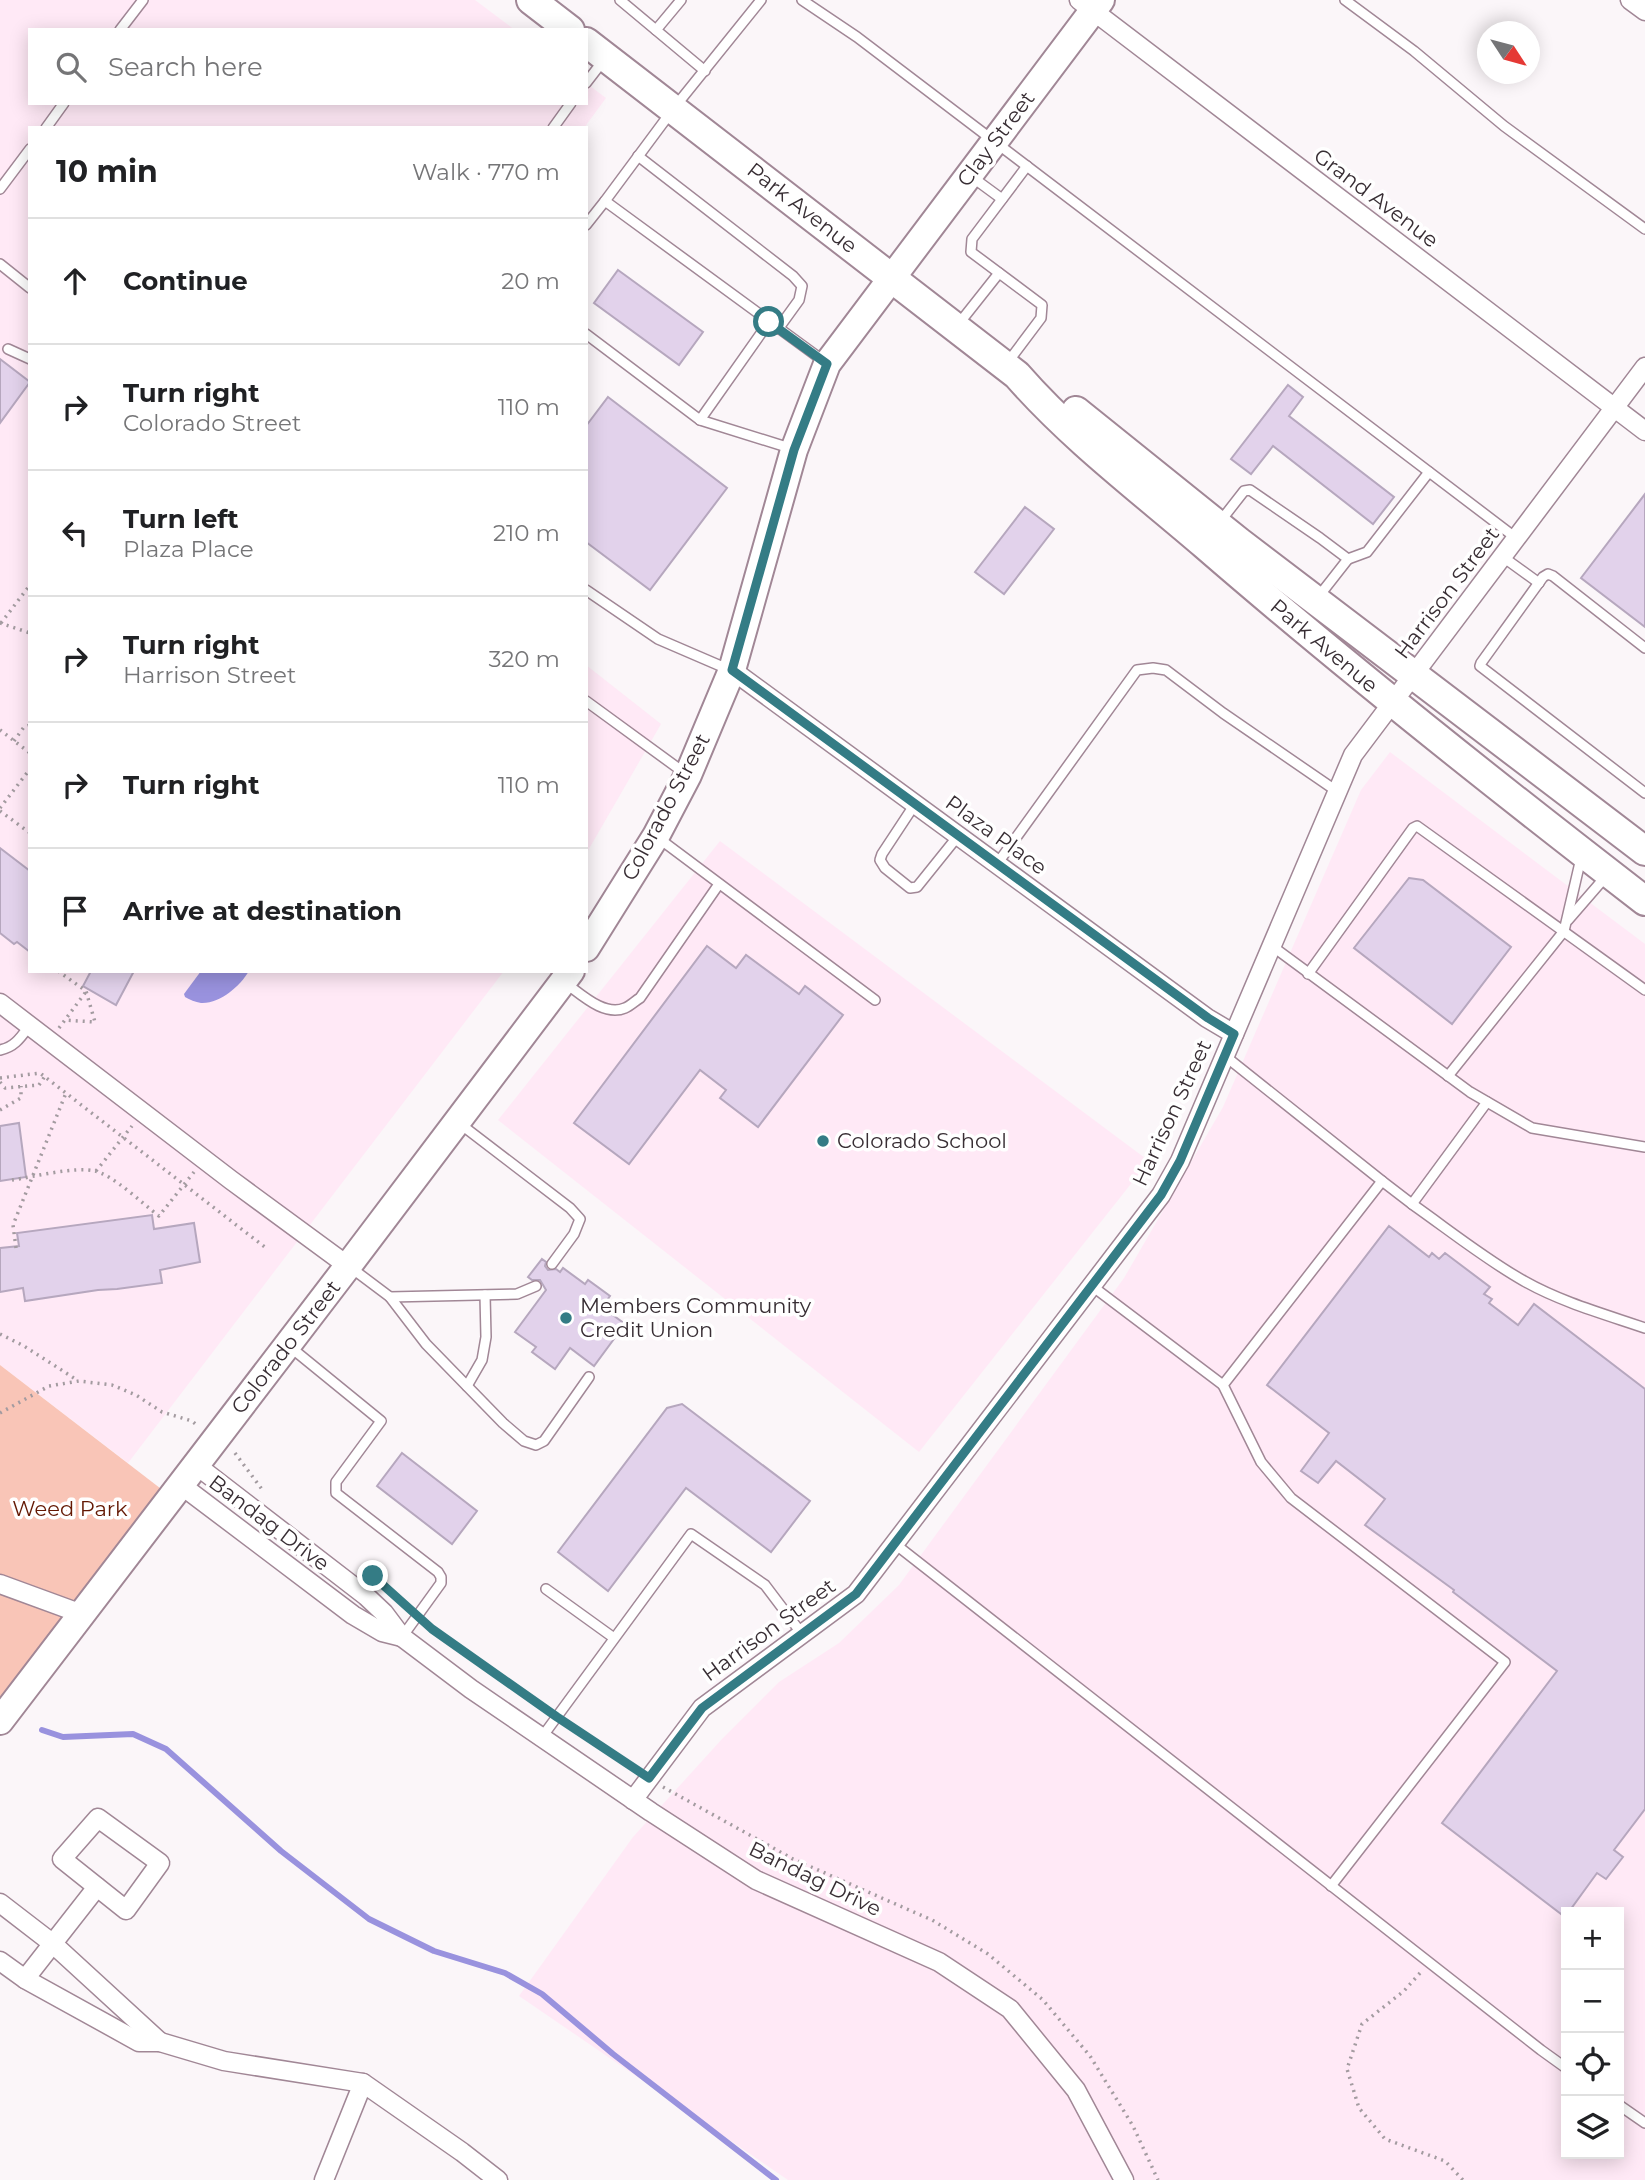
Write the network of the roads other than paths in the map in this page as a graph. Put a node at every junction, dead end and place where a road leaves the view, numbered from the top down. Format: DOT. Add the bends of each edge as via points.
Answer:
graph roads {
  1 [pos="143,0"];
  2 [pos="531,0"];
  3 [pos="620,0"];
  4 [pos="681,0"];
  5 [pos="761,0"];
  6 [pos="802,0"];
  7 [pos="1345,0"];
  8 [pos="1630,0"];
  9 [pos="1091,4"];
  10 [pos="1645,11"];
  11 [pos="122,28"];
  12 [pos="567,28"];
  13 [pos="656,30"];
  14 [pos="596,49"];
  15 [pos="705,71"];
  16 [pos="588,76"];
  17 [pos="63,105"];
  18 [pos="570,105"];
  19 [pos="674,108"];
  20 [pos="47,126"];
  21 [pos="554,126"];
  22 [pos="994,141"];
  23 [pos="28,152"];
  24 [pos="638,156"];
  25 [pos="1027,166"];
  26 [pos="969,175"];
  27 [pos="0,189"];
  28 [pos="1002,199"];
  29 [pos="605,201"];
  30 [pos="588,222"];
  31 [pos="1645,229"];
  32 [pos="0,264"];
  33 [pos="999,273"];
  34 [pos="892,277"];
  35 [pos="28,286"];
  36 [pos="769,322"];
  37 [pos="956,328"];
  38 [pos="779,329"];
  39 [pos="588,336"];
  40 [pos="8,349"];
  41 [pos="28,358"];
  42 [pos="827,364"];
  43 [pos="1645,368"];
  44 [pos="1011,371"];
  45 [pos="1614,408"];
  46 [pos="699,420"];
  47 [pos="1645,431"];
  48 [pos="794,450"];
  49 [pos="1429,472"];
  50 [pos="1210,534"];
  51 [pos="1516,538"];
  52 [pos="1503,557"];
  53 [pos="1348,559"];
  54 [pos="1539,583"];
  55 [pos="588,591"];
  56 [pos="1315,600"];
  57 [pos="1645,648"];
  58 [pos="732,670"];
  59 [pos="1413,675"];
  60 [pos="588,702"];
  61 [pos="1392,703"];
  62 [pos="688,775"];
  63 [pos="1338,792"];
  64 [pos="1645,793"];
  65 [pos="915,804"];
  66 [pos="656,836"];
  67 [pos="958,836"];
  68 [pos="1645,851"];
  69 [pos="1582,853"];
  70 [pos="997,864"];
  71 [pos="1609,873"];
  72 [pos="719,884"];
  73 [pos="1645,901"];
  74 [pos="1565,926"];
  75 [pos="588,945"];
  76 [pos="1272,946"];
  77 [pos="1308,974"];
  78 [pos="561,975"];
  79 [pos="1645,990"];
  80 [pos="875,1000"];
  81 [pos="0,1003"];
  82 [pos="30,1025"];
  83 [pos="1234,1034"];
  84 [pos="0,1050"];
  85 [pos="1225,1056"];
  86 [pos="1448,1076"];
  87 [pos="1487,1102"];
  88 [pos="457,1122"];
  89 [pos="1645,1147"];
  90 [pos="1382,1181"];
  91 [pos="1412,1204"];
  92 [pos="552,1264"];
  93 [pos="348,1266"];
  94 [pos="536,1286"];
  95 [pos="1092,1286"];
  96 [pos="485,1295"];
  97 [pos="390,1297"];
  98 [pos="1645,1328"];
  99 [pos="288,1345"];
  100 [pos="589,1377"];
  101 [pos="1223,1385"];
  102 [pos="467,1386"];
  103 [pos="188,1475"];
  104 [pos="895,1544"];
  105 [pos="0,1584"];
  106 [pos="546,1589"];
  107 [pos="82,1614"];
  108 [pos="802,1634"];
  109 [pos="402,1637"];
  110 [pos="614,1638"];
  111 [pos="0,1721"];
  112 [pos="542,1737"];
  113 [pos="633,1800"];
  114 [pos="97,1886"];
  115 [pos="1331,1886"];
  116 [pos="0,1903"];
  117 [pos="52,1943"];
  118 [pos="0,1961"];
  119 [pos="25,1979"];
  120 [pos="160,2042"];
  121 [pos="1561,2064"];
  122 [pos="363,2083"];
  123 [pos="1624,2108"];
  124 [pos="1645,2123"];
  125 [pos="324,2180"];
  126 [pos="498,2180"];
  127 [pos="1124,2180"];
  1 -- 11 [label="lane"];
  2 -- 12 [label="main road"];
  3 -- 13 [label="lane"];
  4 -- 13 [label="lane"];
  5 -- 15 [label="lane"];
  6 -- 22 [label="lane"];
  7 -- 31 [label="lane" via="1504,126"];
  8 -- 10 [label="street"];
  9 -- 22 [label="street, Clay Street"];
  9 -- 45 [label="street, Grand Avenue"];
  13 -- 15 [label="lane"];
  14 -- 16 [label="lane"];
  14 -- 19 [label="main road, Park Avenue"];
  15 -- 19 [label="lane"];
  17 -- 20 [label="lane"];
  18 -- 21 [label="lane"];
  19 -- 24 [label="lane"];
  19 -- 34 [label="main road, Park Avenue"];
  22 -- 25 [label="lane"];
  22 -- 26 [label="street, Clay Street"];
  23 -- 27 [label="lane"];
  24 -- 29 [label="lane"];
  24 -- 38 [label="lane" via="802,285 799,300"];
  25 -- 28 [label="lane"];
  25 -- 49 [label="lane"];
  26 -- 28 [label="lane"];
  26 -- 34 [label="street, Clay Street"];
  28 -- 33 [label="lane" via="972,239 971,252"];
  29 -- 30 [label="lane"];
  29 -- 36 [label="lane"];
  32 -- 35 [label="lane"];
  33 -- 37 [label="lane"];
  33 -- 44 [label="lane" via="1042,305 1041,318"];
  34 -- 37 [label="main road, Park Avenue"];
  34 -- 42 [label="street, Colorado Street"];
  36 -- 38 [label="lane"];
  36 -- 46 [label="lane"];
  37 -- 44 [label="main road, Park Avenue"];
  38 -- 42 [label="lane"];
  39 -- 46 [label="lane"];
  40 -- 41 [label="lane"];
  42 -- 48 [label="street, Colorado Street"];
  43 -- 45 [label="street, Harrison Street"];
  44 -- 50 [label="main road, Park Avenue" via="1047,409"];
  45 -- 47 [label="street, Grand Avenue"];
  45 -- 51 [label="street, Harrison Street"];
  46 -- 48 [label="lane"];
  48 -- 58 [label="street, Colorado Street"];
  49 -- 51 [label="lane"];
  49 -- 53 [label="lane" via="1367,552"];
  50 -- 53 [label="lane" via="1244,491 1250,490"];
  50 -- 56 [label="main road, Park Avenue"];
  50 -- 61 [label="main road, Park Avenue"];
  51 -- 52 [label="street, Harrison Street"];
  52 -- 54 [label="lane"];
  52 -- 59 [label="street, Harrison Street"];
  53 -- 56 [label="lane"];
  54 -- 57 [label="lane" via="1548,574 1553,576"];
  54 -- 64 [label="lane" via="1480,666"];
  55 -- 58 [label="lane" via="658,639"];
  56 -- 59 [label="main road, Park Avenue"];
  58 -- 62 [label="street, Colorado Street"];
  58 -- 65 [label="street, Plaza Place"];
  59 -- 61 [label="street, Harrison Street"];
  59 -- 68 [label="main road, Park Avenue"];
  60 -- 62 [label="lane"];
  61 -- 63 [label="street, Harrison Street" via="1353,755"];
  61 -- 69 [label="main road, Park Avenue"];
  62 -- 66 [label="street, Colorado Street"];
  63 -- 70 [label="lane" via="1166,670 1137,670"];
  63 -- 76 [label="street, Harrison Street"];
  65 -- 67 [label="street, Plaza Place"];
  65 -- 67 [label="lane" via="880,860 910,888 917,887"];
  66 -- 72 [label="lane"];
  66 -- 75 [label="street, Colorado Street"];
  67 -- 70 [label="street, Plaza Place"];
  69 -- 71 [label="main road, Park Avenue"];
  69 -- 74 [label="lane"];
  70 -- 83 [label="street, Plaza Place"];
  71 -- 73 [label="main road, Park Avenue"];
  71 -- 74 [label="lane"];
  72 -- 78 [label="lane" via="640,998 625,1008 601,1007"];
  72 -- 80 [label="lane"];
  74 -- 77 [label="lane" via="1416,826"];
  74 -- 79 [label="lane"];
  74 -- 86 [label="lane"];
  76 -- 77 [label="lane"];
  76 -- 83 [label="street, Harrison Street"];
  77 -- 86 [label="lane"];
  78 -- 88 [label="street, Colorado Street"];
  81 -- 82 [label="street"];
  82 -- 84 [label="lane" via="16,1043"];
  82 -- 93 [label="street"];
  83 -- 85 [label="street, Harrison Street"];
  85 -- 90 [label="lane"];
  85 -- 95 [label="street, Harrison Street" via="1161,1195"];
  86 -- 87 [label="lane"];
  87 -- 89 [label="lane" via="1532,1128"];
  87 -- 91 [label="lane"];
  88 -- 92 [label="lane" via="580,1219"];
  88 -- 93 [label="street, Colorado Street"];
  90 -- 91 [label="lane"];
  90 -- 101 [label="lane"];
  91 -- 98 [label="lane" via="1525,1282"];
  93 -- 97 [label="lane"];
  93 -- 99 [label="street, Colorado Street"];
  94 -- 96 [label="lane" via="517,1294"];
  95 -- 101 [label="lane"];
  95 -- 104 [label="street, Harrison Street"];
  96 -- 97 [label="lane"];
  96 -- 102 [label="lane" via="482,1360"];
  97 -- 102 [label="lane" via="426,1344"];
  99 -- 103 [label="street, Colorado Street"];
  99 -- 109 [label="lane" via="381,1421 336,1482 336,1493 438,1572 441,1583"];
  100 -- 102 [label="lane" via="544,1441 536,1445 524,1441"];
  101 -- 115 [label="lane" via="1261,1462 1291,1498 1505,1662"];
  103 -- 107 [label="street, Colorado Street"];
  103 -- 109 [label="street, Bandag Drive" via="366,1596"];
  103 -- 109 [label="street, Bandag Drive" via="353,1615 382,1632"];
  104 -- 108 [label="street, Harrison Street" via="856,1594"];
  104 -- 115 [label="lane"];
  105 -- 107 [label="street"];
  106 -- 110 [label="lane"];
  107 -- 111 [label="street, Colorado Street"];
  108 -- 110 [label="lane" via="765,1585 691,1534"];
  108 -- 113 [label="street, Harrison Street" via="702,1708"];
  109 -- 112 [label="street, Bandag Drive"];
  110 -- 112 [label="lane"];
  112 -- 113 [label="street, Bandag Drive"];
  113 -- 127 [label="street, Bandag Drive" via="756,1880 939,1962 1010,2009 1076,2090"];
  114 -- 114 [label="street" via="126,1910 160,1863 98,1818 62,1859"];
  114 -- 117 [label="street"];
  115 -- 121 [label="lane"];
  116 -- 117 [label="street"];
  117 -- 119 [label="street"];
  117 -- 120 [label="street"];
  118 -- 119 [label="street"];
  119 -- 120 [label="street" via="139,2042"];
  120 -- 122 [label="street" via="224,2061"];
  122 -- 125 [label="street"];
  122 -- 126 [label="street"];
  123 -- 124 [label="lane"];
}
